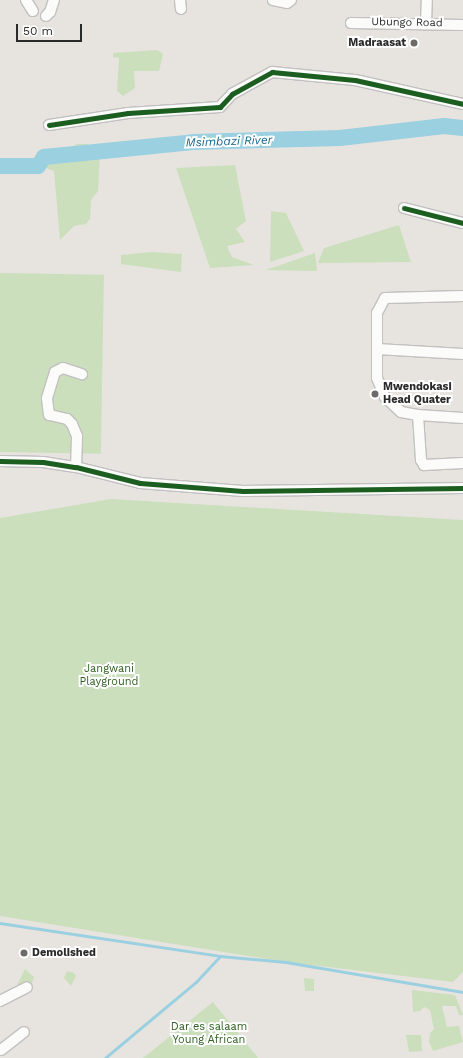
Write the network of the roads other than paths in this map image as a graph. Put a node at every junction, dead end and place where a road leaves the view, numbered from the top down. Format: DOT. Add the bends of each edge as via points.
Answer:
graph roads {
  1 [pos="26,0"];
  2 [pos="54,0"];
  3 [pos="273,0"];
  4 [pos="291,0"];
  5 [pos="427,0"];
  6 [pos="33,11"];
  7 [pos="46,16"];
  8 [pos="351,23"];
  9 [pos="426,23"];
  10 [pos="463,24"];
  11 [pos="463,104"];
  12 [pos="49,125"];
  13 [pos="404,208"];
  14 [pos="463,223"];
  15 [pos="463,296"];
  16 [pos="377,349"];
  17 [pos="463,354"];
  18 [pos="82,374"];
  19 [pos="418,416"];
  20 [pos="463,418"];
  21 [pos="0,461"];
  22 [pos="463,463"];
  23 [pos="76,467"];
  24 [pos="463,488"];
  25 [pos="27,987"];
  26 [pos="0,1001"];
  27 [pos="24,1032"];
  28 [pos="3,1053"];
  1 -- 6 [label="street"];
  2 -- 7 [label="street"];
  3 -- 4 [label="street" via="287,3"];
  5 -- 9 [label="street"];
  8 -- 9 [label="street, Ubungo Road"];
  9 -- 10 [label="street, Ubungo Road"];
  11 -- 12 [label="street" via="355,80 272,72 232,94 220,107 128,113"];
  13 -- 14 [label="street"];
  15 -- 16 [label="street" via="385,298 377,313"];
  16 -- 17 [label="street"];
  16 -- 19 [label="street" via="377,378 385,397 401,412"];
  18 -- 23 [label="street" via="63,368 55,372 47,398 49,415 67,418 77,436"];
  19 -- 20 [label="street"];
  19 -- 22 [label="street" via="421,460 424,465"];
  21 -- 23 [label="street" via="42,462"];
  23 -- 24 [label="street" via="140,483 243,491"];
  25 -- 26 [label="street"];
  27 -- 28 [label="street"];
}
